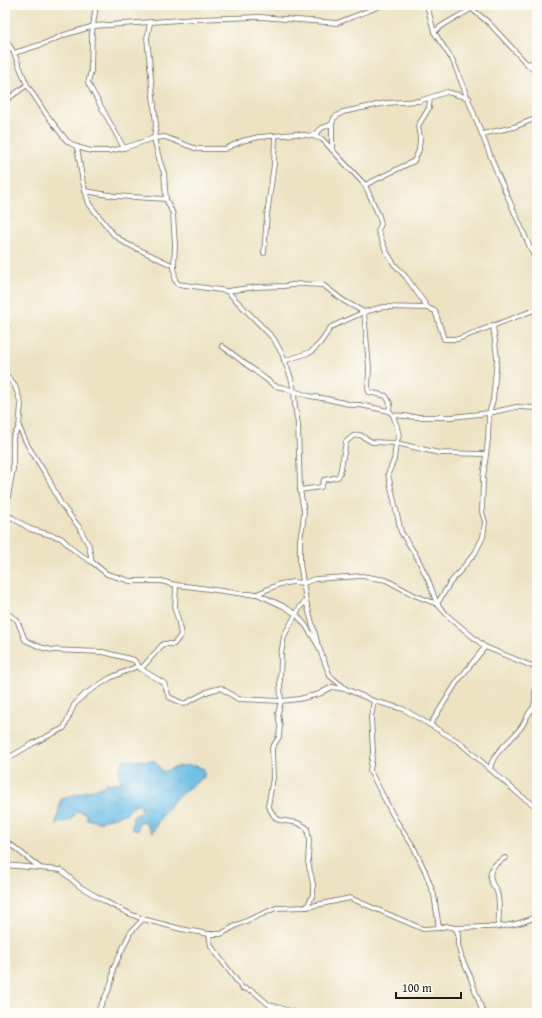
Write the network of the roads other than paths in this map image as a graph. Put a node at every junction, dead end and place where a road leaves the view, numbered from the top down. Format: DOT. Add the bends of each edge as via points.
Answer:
graph roads {
  1 [pos="96,5"];
  2 [pos="383,5"];
  3 [pos="427,5"];
  4 [pos="467,5"];
  5 [pos="476,5"];
  6 [pos="472,9"];
  7 [pos="150,23"];
  8 [pos="94,26"];
  9 [pos="434,32"];
  10 [pos="5,38"];
  11 [pos="14,53"];
  12 [pos="526,63"];
  13 [pos="537,64"];
  14 [pos="537,72"];
  15 [pos="27,85"];
  16 [pos="430,98"];
  17 [pos="469,98"];
  18 [pos="5,101"];
  19 [pos="537,118"];
  20 [pos="332,124"];
  21 [pos="482,134"];
  22 [pos="275,136"];
  23 [pos="313,136"];
  24 [pos="154,138"];
  25 [pos="77,148"];
  26 [pos="124,148"];
  27 [pos="332,149"];
  28 [pos="365,185"];
  29 [pos="85,191"];
  30 [pos="166,200"];
  31 [pos="264,253"];
  32 [pos="537,263"];
  33 [pos="174,266"];
  34 [pos="227,291"];
  35 [pos="428,308"];
  36 [pos="537,309"];
  37 [pos="364,312"];
  38 [pos="5,321"];
  39 [pos="493,325"];
  40 [pos="5,330"];
  41 [pos="222,346"];
  42 [pos="284,361"];
  43 [pos="5,374"];
  44 [pos="294,391"];
  45 [pos="537,408"];
  46 [pos="389,411"];
  47 [pos="489,413"];
  48 [pos="393,415"];
  49 [pos="19,427"];
  50 [pos="396,443"];
  51 [pos="486,454"];
  52 [pos="300,490"];
  53 [pos="5,507"];
  54 [pos="5,514"];
  55 [pos="92,562"];
  56 [pos="304,582"];
  57 [pos="176,585"];
  58 [pos="258,594"];
  59 [pos="306,602"];
  60 [pos="437,604"];
  61 [pos="5,612"];
  62 [pos="296,614"];
  63 [pos="318,645"];
  64 [pos="485,647"];
  65 [pos="537,668"];
  66 [pos="141,669"];
  67 [pos="346,689"];
  68 [pos="374,701"];
  69 [pos="281,702"];
  70 [pos="534,707"];
  71 [pos="537,718"];
  72 [pos="430,725"];
  73 [pos="5,760"];
  74 [pos="490,769"];
  75 [pos="537,807"];
  76 [pos="5,840"];
  77 [pos="505,858"];
  78 [pos="5,865"];
  79 [pos="40,868"];
  80 [pos="307,907"];
  81 [pos="537,916"];
  82 [pos="143,919"];
  83 [pos="498,926"];
  84 [pos="439,928"];
  85 [pos="455,928"];
  86 [pos="209,934"];
  87 [pos="268,1004"];
  88 [pos="97,1013"];
  89 [pos="275,1013"];
  90 [pos="296,1013"];
  91 [pos="483,1013"];
  1 -- 8 [label="street"];
  2 -- 7 [label="street" via="337,23 260,18"];
  3 -- 9 [label="street"];
  4 -- 6 [label="street"];
  5 -- 6 [label="street"];
  6 -- 9 [label="street" via="442,24"];
  6 -- 12 [label="street" via="489,23"];
  7 -- 8 [label="street"];
  7 -- 24 [label="street" via="147,38 156,125"];
  8 -- 11 [label="street"];
  8 -- 26 [label="street" via="92,71 88,83"];
  9 -- 17 [label="street" via="453,61"];
  10 -- 11 [label="street"];
  11 -- 15 [label="street"];
  12 -- 13 [label="street"];
  12 -- 14 [label="street"];
  15 -- 18 [label="street"];
  15 -- 25 [label="street" via="67,141"];
  16 -- 17 [label="street" via="447,92"];
  16 -- 20 [label="street" via="419,102 386,103 343,112 334,118"];
  16 -- 28 [label="street" via="428,108 418,126 419,150 414,162"];
  17 -- 21 [label="street"];
  19 -- 21 [label="street" via="514,127"];
  20 -- 23 [label="street"];
  20 -- 27 [label="street"];
  21 -- 32 [label="street"];
  22 -- 23 [label="street"];
  22 -- 24 [label="street" via="259,137 225,149 197,149 165,137"];
  22 -- 31 [label="street"];
  23 -- 27 [label="street" via="322,139"];
  24 -- 26 [label="street"];
  24 -- 30 [label="street" via="164,173"];
  25 -- 26 [label="street" via="91,151"];
  25 -- 29 [label="street"];
  27 -- 28 [label="street"];
  28 -- 35 [label="street" via="379,216 381,224 378,231 386,251"];
  29 -- 30 [label="street"];
  29 -- 33 [label="street" via="89,204 114,235 125,243"];
  30 -- 33 [label="street" via="173,214"];
  33 -- 34 [label="street" via="175,280 178,284"];
  34 -- 37 [label="street" via="323,284 344,301"];
  34 -- 42 [label="street" via="274,339"];
  35 -- 37 [label="street" via="383,307"];
  35 -- 39 [label="street" via="435,311 444,339 458,338"];
  36 -- 39 [label="street"];
  37 -- 42 [label="street" via="331,327 311,352"];
  37 -- 46 [label="street" via="369,367 368,390 386,396 390,403"];
  38 -- 40 [label="street"];
  39 -- 47 [label="street" via="497,358"];
  41 -- 44 [label="street" via="275,386"];
  42 -- 44 [label="street"];
  43 -- 49 [label="street" via="15,386 21,404"];
  44 -- 46 [label="street" via="353,406"];
  44 -- 52 [label="street"];
  45 -- 47 [label="street" via="516,407"];
  46 -- 48 [label="street"];
  47 -- 48 [label="street" via="447,417"];
  47 -- 51 [label="street"];
  48 -- 50 [label="street" via="399,436"];
  49 -- 53 [label="street" via="12,437 13,469"];
  49 -- 55 [label="street" via="61,504 79,527 89,546"];
  50 -- 51 [label="street" via="439,453"];
  50 -- 52 [label="street" via="372,442 360,435 353,436 346,442 338,477 324,480 321,487"];
  50 -- 60 [label="street" via="394,460 388,474 401,532 417,557"];
  51 -- 60 [label="street" via="483,478 483,537 475,553 450,583"];
  52 -- 56 [label="street" via="304,523 300,538 300,563"];
  54 -- 55 [label="street" via="30,529 61,538"];
  55 -- 57 [label="street" via="107,574 130,581 161,581"];
  56 -- 58 [label="street" via="280,584"];
  56 -- 59 [label="street"];
  56 -- 60 [label="street" via="362,576 386,580"];
  57 -- 58 [label="street"];
  57 -- 66 [label="street" via="175,610 181,635 174,644 163,644"];
  58 -- 62 [label="street"];
  59 -- 62 [label="street"];
  59 -- 63 [label="street"];
  60 -- 64 [label="street"];
  61 -- 66 [label="street" via="17,620 25,640 40,647 52,650 103,652 134,660"];
  62 -- 63 [label="street"];
  62 -- 69 [label="street" via="284,636 281,654"];
  63 -- 67 [label="street" via="330,676"];
  64 -- 65 [label="street"];
  64 -- 72 [label="street" via="457,682"];
  65 -- 70 [label="street"];
  66 -- 69 [label="street" via="164,683 169,697 184,704 208,691 222,688 238,699"];
  66 -- 73 [label="street" via="138,666 110,678 85,694 74,704 64,728"];
  67 -- 68 [label="street"];
  67 -- 69 [label="street" via="332,687 319,694"];
  68 -- 72 [label="street" via="403,709"];
  68 -- 84 [label="street" via="371,717 373,752 370,771 425,871 434,895"];
  69 -- 80 [label="street" via="278,713 279,737 272,748 273,778 268,806 279,820 298,823 307,828 308,862 313,894"];
  70 -- 71 [label="street"];
  70 -- 74 [label="street" via="527,714 522,726 501,749"];
  72 -- 74 [label="street" via="459,742"];
  74 -- 75 [label="street"];
  76 -- 79 [label="street"];
  77 -- 83 [label="street" via="496,863 490,871 497,891"];
  78 -- 79 [label="street"];
  79 -- 82 [label="street" via="61,870 79,886"];
  80 -- 84 [label="street" via="350,898 423,929"];
  80 -- 86 [label="street" via="276,908 221,934"];
  81 -- 83 [label="street" via="513,925"];
  82 -- 86 [label="street"];
  82 -- 88 [label="street" via="130,933"];
  83 -- 85 [label="street"];
  84 -- 85 [label="street"];
  85 -- 91 [label="street" via="462,959"];
  86 -- 87 [label="street" via="211,946 242,988 253,992"];
  87 -- 89 [label="street" via="273,1007"];
  87 -- 90 [label="street"];
}
